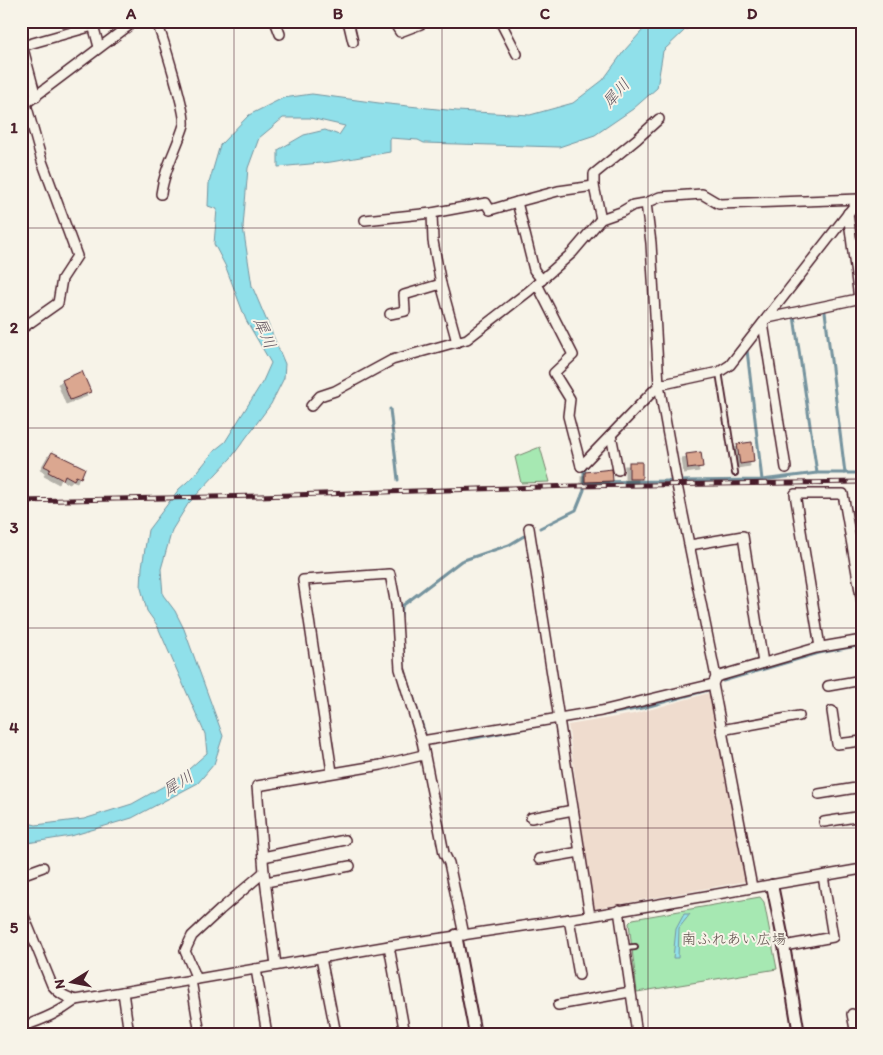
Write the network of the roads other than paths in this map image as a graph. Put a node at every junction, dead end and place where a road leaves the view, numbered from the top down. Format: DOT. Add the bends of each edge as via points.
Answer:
graph roads {
  1 [pos="135,21"];
  2 [pos="156,21"];
  3 [pos="275,21"];
  4 [pos="348,21"];
  5 [pos="393,21"];
  6 [pos="422,21"];
  7 [pos="500,21"];
  8 [pos="93,24"];
  9 [pos="280,34"];
  10 [pos="353,42"];
  11 [pos="22,44"];
  12 [pos="99,47"];
  13 [pos="517,54"];
  14 [pos="36,97"];
  15 [pos="23,105"];
  16 [pos="659,119"];
  17 [pos="594,186"];
  18 [pos="160,194"];
  19 [pos="860,197"];
  20 [pos="517,202"];
  21 [pos="646,202"];
  22 [pos="432,213"];
  23 [pos="848,213"];
  24 [pos="602,218"];
  25 [pos="365,220"];
  26 [pos="540,282"];
  27 [pos="441,284"];
  28 [pos="860,299"];
  29 [pos="390,314"];
  30 [pos="766,320"];
  31 [pos="21,329"];
  32 [pos="457,342"];
  33 [pos="720,372"];
  34 [pos="659,385"];
  35 [pos="311,406"];
  36 [pos="611,435"];
  37 [pos="786,468"];
  38 [pos="618,470"];
  39 [pos="735,473"];
  40 [pos="529,528"];
  41 [pos="690,545"];
  42 [pos="862,602"];
  43 [pos="862,640"];
  44 [pos="820,647"];
  45 [pos="763,663"];
  46 [pos="862,680"];
  47 [pos="714,681"];
  48 [pos="828,686"];
  49 [pos="832,711"];
  50 [pos="799,716"];
  51 [pos="560,718"];
  52 [pos="722,730"];
  53 [pos="422,740"];
  54 [pos="862,741"];
  55 [pos="424,755"];
  56 [pos="332,772"];
  57 [pos="862,787"];
  58 [pos="819,794"];
  59 [pos="574,810"];
  60 [pos="862,816"];
  61 [pos="531,818"];
  62 [pos="824,822"];
  63 [pos="345,840"];
  64 [pos="580,852"];
  65 [pos="263,857"];
  66 [pos="538,859"];
  67 [pos="350,866"];
  68 [pos="43,867"];
  69 [pos="862,870"];
  70 [pos="264,872"];
  71 [pos="21,874"];
  72 [pos="823,876"];
  73 [pos="266,882"];
  74 [pos="772,885"];
  75 [pos="752,887"];
  76 [pos="21,909"];
  77 [pos="619,910"];
  78 [pos="590,916"];
  79 [pos="569,919"];
  80 [pos="460,935"];
  81 [pos="389,946"];
  82 [pos="784,946"];
  83 [pos="635,947"];
  84 [pos="624,948"];
  85 [pos="321,958"];
  86 [pos="276,965"];
  87 [pos="256,969"];
  88 [pos="579,975"];
  89 [pos="194,980"];
  90 [pos="123,992"];
  91 [pos="630,992"];
  92 [pos="76,1000"];
  93 [pos="558,1005"];
  94 [pos="852,1014"];
  95 [pos="21,1027"];
  96 [pos="129,1034"];
  97 [pos="200,1034"];
  98 [pos="268,1034"];
  99 [pos="336,1034"];
  100 [pos="405,1034"];
  101 [pos="475,1034"];
  102 [pos="637,1034"];
  103 [pos="799,1034"];
  104 [pos="856,1034"];
  1 -- 12 [label="street"];
  2 -- 18 [label="street" via="185,122 163,177"];
  3 -- 9 [label="street"];
  4 -- 10 [label="street"];
  5 -- 6 [label="street" via="400,32"];
  7 -- 13 [label="street"];
  8 -- 11 [label="street"];
  8 -- 12 [label="street"];
  11 -- 14 [label="street"];
  12 -- 14 [label="street"];
  14 -- 15 [label="street"];
  15 -- 31 [label="street" via="77,256 62,279 58,303"];
  16 -- 17 [label="street" via="594,174"];
  17 -- 20 [label="street" via="558,190"];
  17 -- 24 [label="street"];
  19 -- 21 [label="street" via="718,204 702,194 660,197"];
  19 -- 23 [label="street"];
  20 -- 22 [label="street" via="490,210 486,203"];
  20 -- 26 [label="street"];
  21 -- 24 [label="street"];
  21 -- 34 [label="street"];
  22 -- 25 [label="street"];
  22 -- 27 [label="street" via="433,241"];
  23 -- 28 [label="street"];
  23 -- 30 [label="street"];
  24 -- 26 [label="street" via="572,253"];
  26 -- 32 [label="street" via="467,339"];
  26 -- 36 [label="street" via="573,355 554,373 570,400 568,416 581,466"];
  27 -- 29 [label="street" via="404,295 405,311"];
  27 -- 32 [label="street"];
  28 -- 30 [label="street"];
  30 -- 33 [label="street" via="730,365"];
  30 -- 37 [label="street"];
  32 -- 35 [label="street" via="392,360 320,396"];
  33 -- 34 [label="street"];
  33 -- 39 [label="lane"];
  34 -- 36 [label="street"];
  34 -- 41 [label="street"];
  36 -- 38 [label="street"];
  40 -- 51 [label="street"];
  41 -- 45 [label="street" via="743,536"];
  41 -- 47 [label="street"];
  42 -- 44 [label="street" via="843,494 795,494"];
  43 -- 44 [label="street"];
  44 -- 45 [label="street"];
  45 -- 47 [label="street"];
  46 -- 48 [label="street"];
  47 -- 51 [label="street" via="655,699"];
  47 -- 52 [label="street"];
  49 -- 54 [label="street" via="837,744"];
  50 -- 52 [label="street"];
  51 -- 53 [label="street"];
  51 -- 59 [label="street"];
  52 -- 75 [label="street"];
  53 -- 55 [label="street"];
  53 -- 56 [label="street" via="400,669 396,605 390,574 303,580"];
  55 -- 56 [label="street"];
  55 -- 80 [label="street"];
  56 -- 65 [label="street" via="257,786"];
  57 -- 58 [label="street"];
  59 -- 61 [label="street"];
  59 -- 64 [label="street"];
  60 -- 62 [label="street"];
  63 -- 65 [label="street"];
  64 -- 66 [label="street"];
  64 -- 78 [label="street"];
  65 -- 70 [label="street"];
  67 -- 73 [label="street"];
  68 -- 71 [label="street"];
  69 -- 72 [label="street"];
  70 -- 73 [label="street"];
  70 -- 89 [label="street" via="192,936 185,951"];
  72 -- 74 [label="street"];
  72 -- 82 [label="street" via="833,937"];
  73 -- 86 [label="street"];
  74 -- 75 [label="street"];
  74 -- 82 [label="street"];
  75 -- 77 [label="street"];
  76 -- 92 [label="street" via="52,985 66,997"];
  77 -- 78 [label="street"];
  77 -- 84 [label="street"];
  78 -- 79 [label="street"];
  79 -- 80 [label="street"];
  79 -- 88 [label="street"];
  80 -- 81 [label="street"];
  80 -- 101 [label="street"];
  81 -- 85 [label="street"];
  81 -- 100 [label="street"];
  82 -- 103 [label="street"];
  83 -- 84 [label="lane"];
  84 -- 91 [label="street"];
  85 -- 86 [label="street"];
  85 -- 99 [label="street"];
  86 -- 87 [label="street"];
  87 -- 89 [label="street"];
  87 -- 98 [label="street"];
  89 -- 90 [label="street"];
  89 -- 97 [label="street"];
  90 -- 92 [label="street"];
  90 -- 96 [label="street"];
  91 -- 93 [label="street"];
  91 -- 102 [label="street"];
  92 -- 95 [label="street" via="59,1012"];
  94 -- 104 [label="street"];
}
